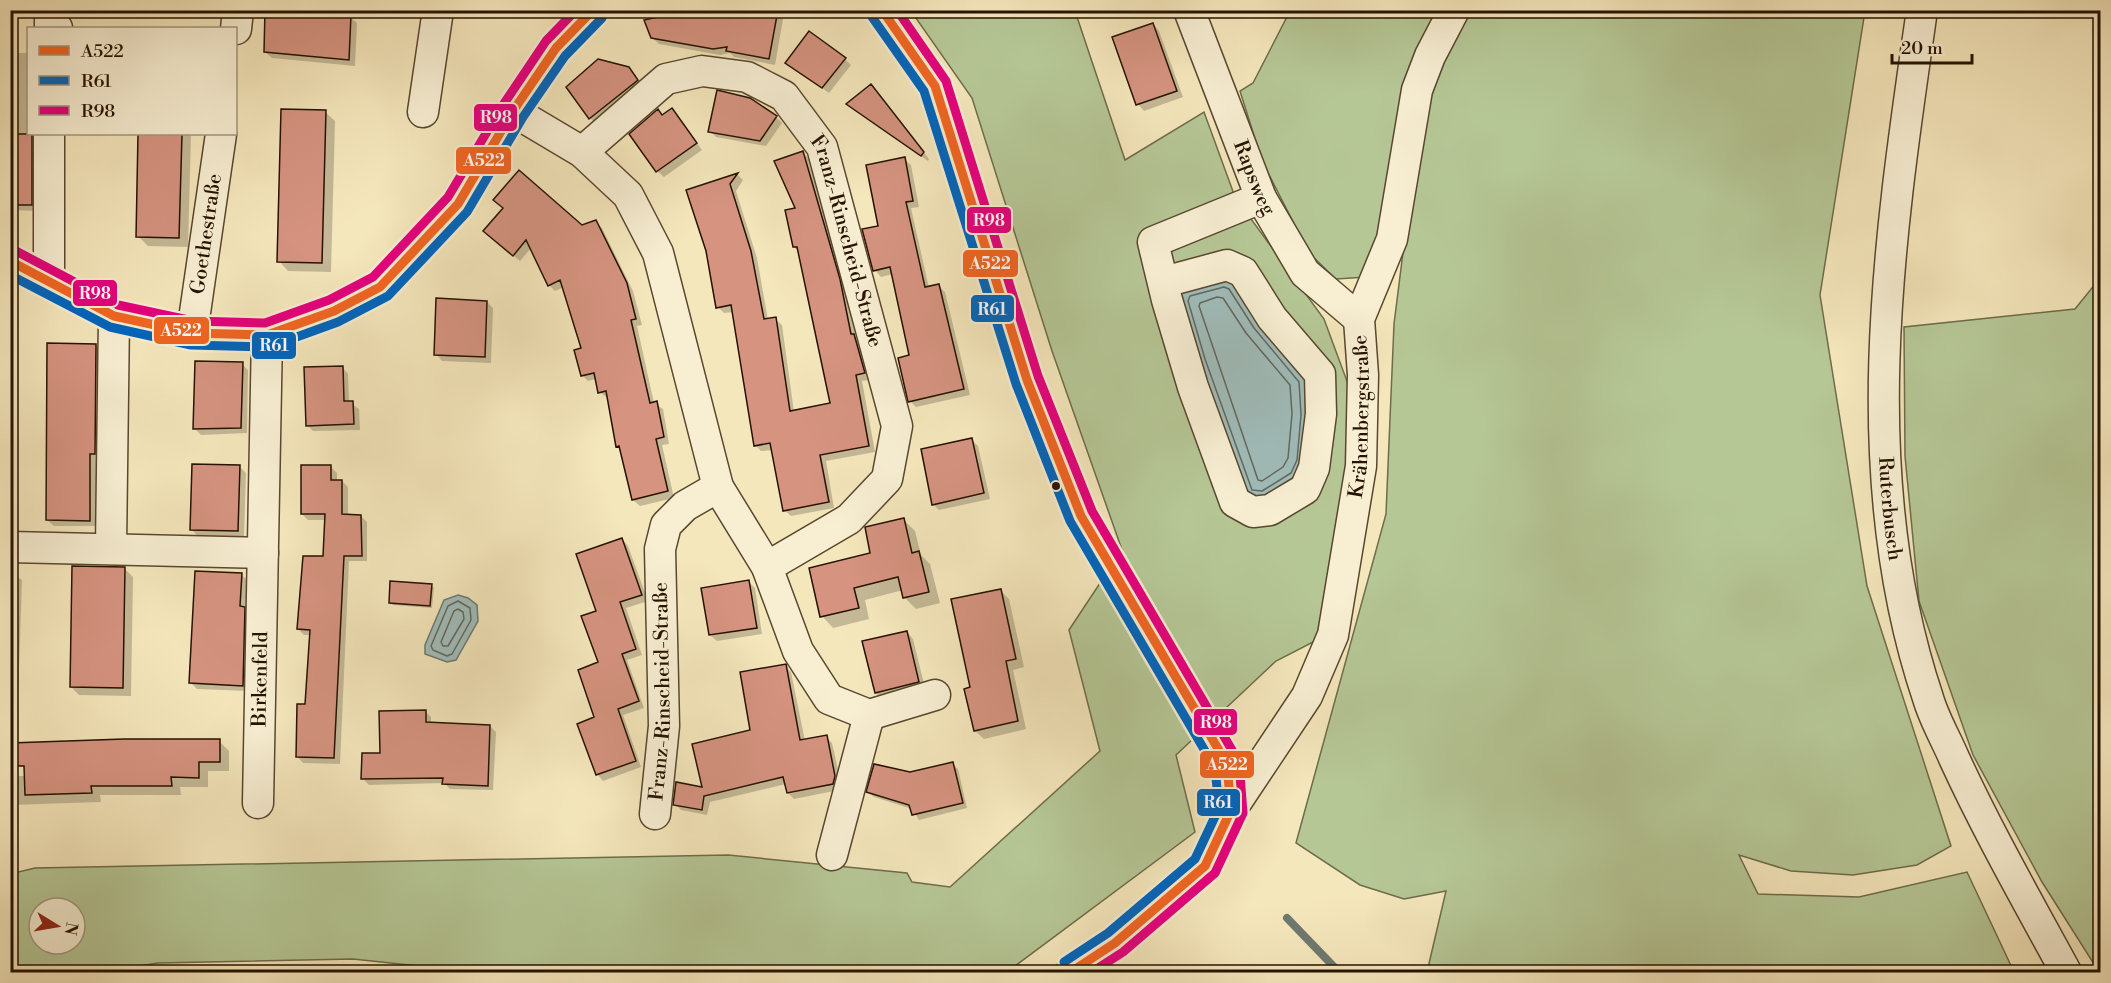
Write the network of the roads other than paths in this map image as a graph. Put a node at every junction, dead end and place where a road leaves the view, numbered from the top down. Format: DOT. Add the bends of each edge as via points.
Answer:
graph roads {
  1 [pos="238,10"];
  2 [pos="438,10"];
  3 [pos="593,10"];
  4 [pos="882,10"];
  5 [pos="1189,10"];
  6 [pos="1454,10"];
  7 [pos="1922,10"];
  8 [pos="236,27"];
  9 [pos="513,111"];
  10 [pos="423,112"];
  11 [pos="49,135"];
  12 [pos="221,135"];
  13 [pos="582,152"];
  14 [pos="1261,198"];
  15 [pos="10,261"];
  16 [pos="1164,282"];
  17 [pos="49,284"];
  18 [pos="114,316"];
  19 [pos="1359,319"];
  20 [pos="192,333"];
  21 [pos="267,335"];
  22 [pos="718,487"];
  23 [pos="10,547"];
  24 [pos="111,548"];
  25 [pos="263,553"];
  26 [pos="767,567"];
  27 [pos="935,695"];
  28 [pos="869,715"];
  29 [pos="258,803"];
  30 [pos="1231,810"];
  31 [pos="655,814"];
  32 [pos="832,855"];
  33 [pos="1071,972"];
  34 [pos="2066,972"];
  1 -- 8 [label="street"];
  2 -- 10 [label="street"];
  3 -- 9 [label="street" via="556,48"];
  4 -- 30 [label="street" via="935,86 1032,391 1081,516 1227,764"];
  5 -- 14 [label="street, Rapsweg"];
  6 -- 19 [label="street, Krähenbergstraße" via="1417,90 1392,238"];
  7 -- 34 [label="street, Ruterbusch" via="1895,196 1886,296 1887,508 1902,599 1928,699 1971,795"];
  9 -- 13 [label="street"];
  9 -- 21 [label="street" via="458,204 380,286 334,311"];
  11 -- 17 [label="street"];
  12 -- 20 [label="street, Goethestraße"];
  13 -- 22 [label="street" via="628,195 658,253"];
  13 -- 26 [label="street, Franz-Rinscheid-Straße" via="666,80 702,71 747,77 784,96 822,147 897,426 887,479 849,519"];
  14 -- 16 [label="street" via="1154,242"];
  14 -- 19 [label="street, Rapsweg" via="1305,273"];
  15 -- 17 [label="street"];
  16 -- 16 [label="street" via="1193,387 1235,502 1252,512 1270,510 1305,489 1314,468 1321,414 1320,374 1272,318 1243,272 1227,265"];
  17 -- 18 [label="street"];
  18 -- 20 [label="street"];
  18 -- 24 [label="street"];
  19 -- 30 [label="street, Krähenbergstraße" via="1363,375 1361,466 1333,635 1308,696"];
  20 -- 21 [label="street"];
  21 -- 25 [label="street, Birkenfeld"];
  22 -- 26 [label="street"];
  22 -- 31 [label="street, Franz-Rinscheid-Straße" via="686,506 666,525 660,549 664,726"];
  23 -- 24 [label="street"];
  24 -- 25 [label="street"];
  25 -- 29 [label="street, Birkenfeld"];
  26 -- 28 [label="street" via="798,651 829,699"];
  27 -- 28 [label="street"];
  28 -- 32 [label="street"];
  30 -- 33 [label="street, Krähenbergstraße" via="1205,866 1115,943"];
}
